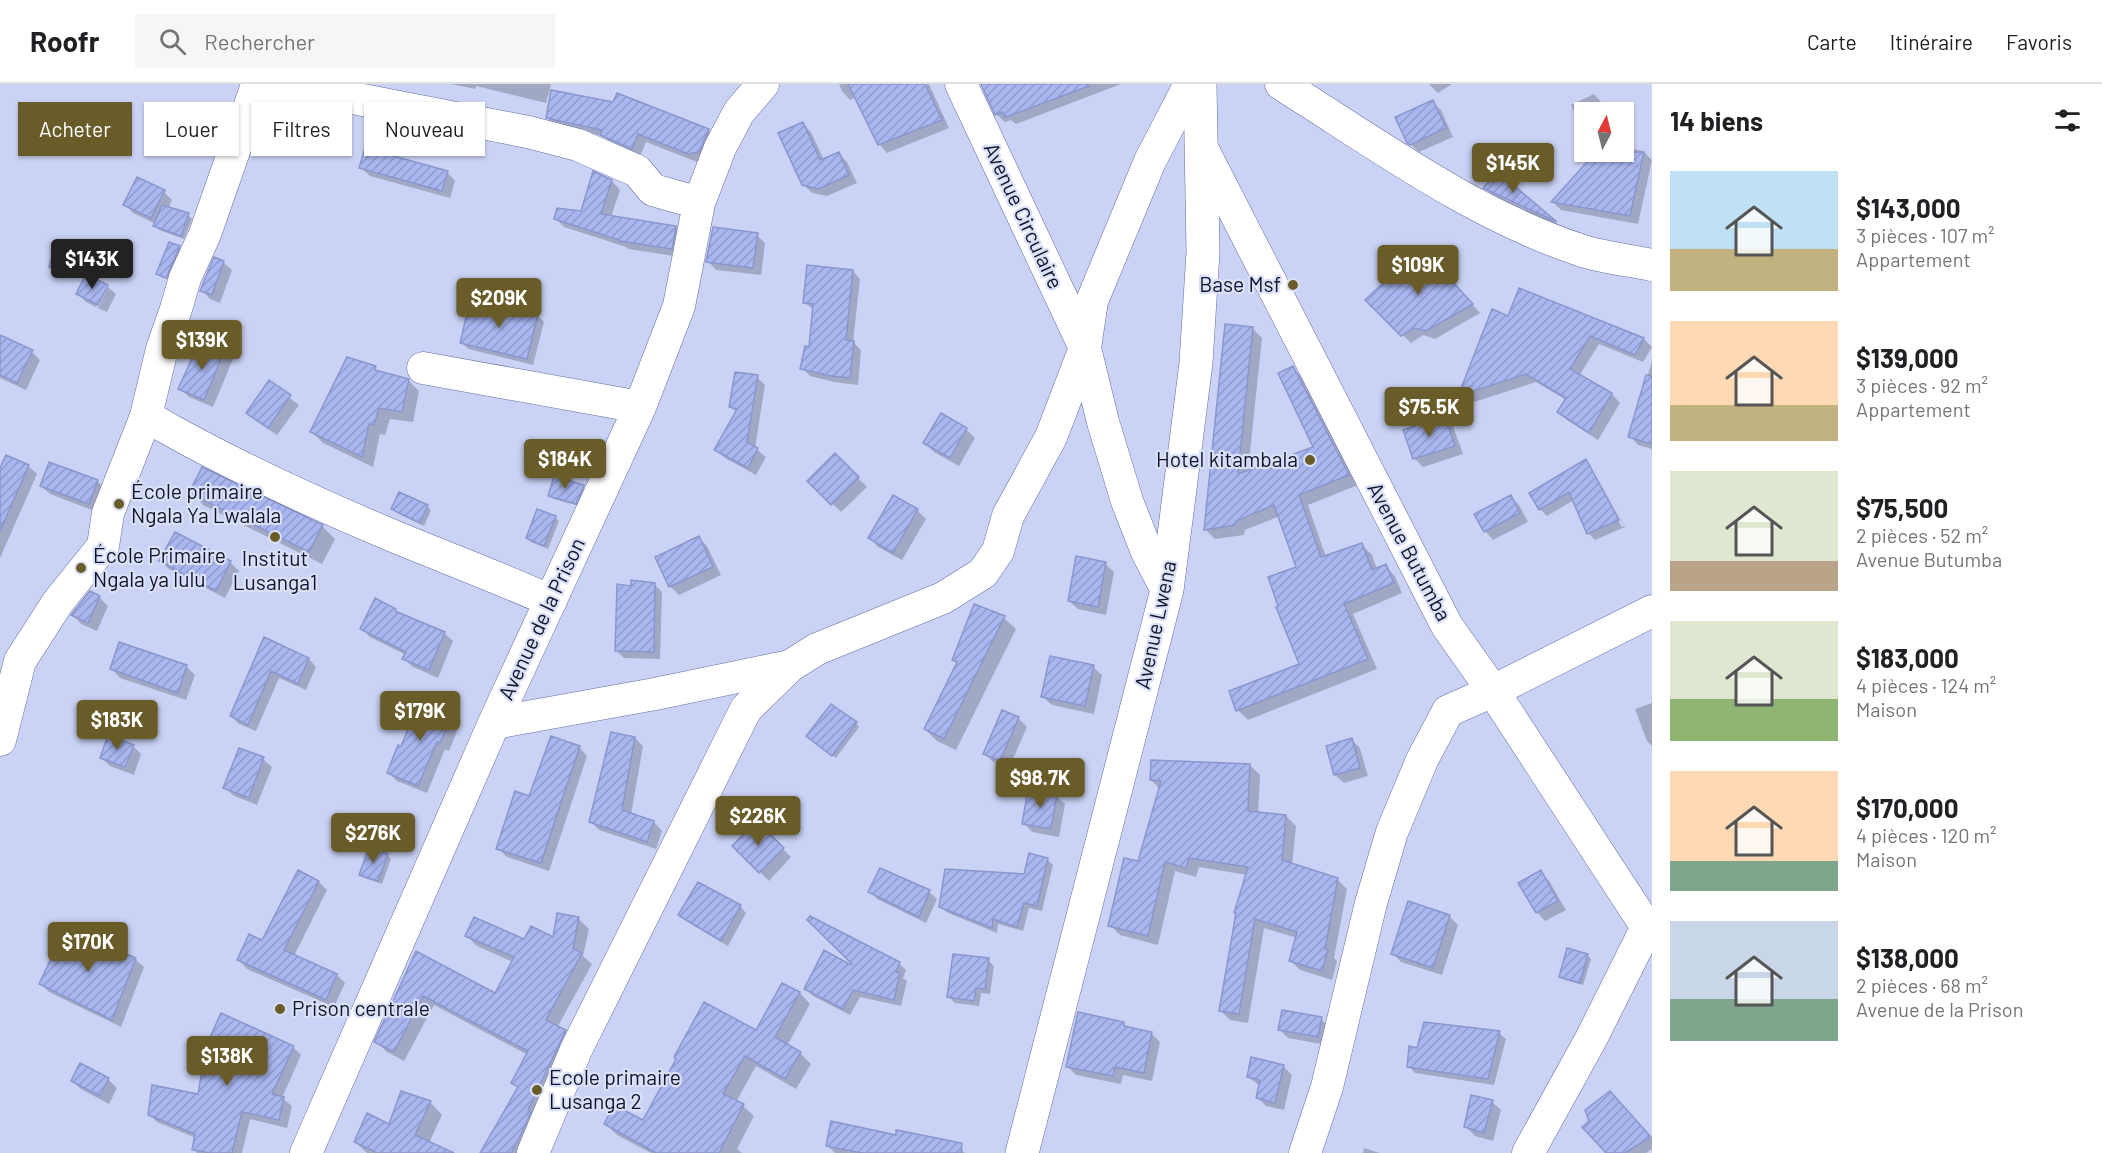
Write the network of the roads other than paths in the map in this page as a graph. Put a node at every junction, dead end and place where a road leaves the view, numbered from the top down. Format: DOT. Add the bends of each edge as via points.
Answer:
graph roads {
  1 [pos="763,84"];
  2 [pos="961,84"];
  3 [pos="1190,84"];
  4 [pos="1200,84"];
  5 [pos="1281,84"];
  6 [pos="1202,148"];
  7 [pos="699,203"];
  8 [pos="1652,265"];
  9 [pos="1085,348"];
  10 [pos="423,368"];
  11 [pos="640,406"];
  12 [pos="146,416"];
  13 [pos="1167,590"];
  14 [pos="550,601"];
  15 [pos="1652,611"];
  16 [pos="789,666"];
  17 [pos="1493,691"];
  18 [pos="494,723"];
  19 [pos="0,740"];
  20 [pos="1649,931"];
  21 [pos="306,1153"];
  22 [pos="533,1153"];
  23 [pos="1022,1153"];
  24 [pos="1305,1153"];
  25 [pos="1528,1153"];
  1 -- 7 [label="street, Avenue de la Prison" via="739,112"];
  2 -- 9 [label="street, Avenue Circulaire"];
  3 -- 9 [label="street" via="1150,161 1092,301"];
  4 -- 6 [label="main road, Avenue Lwena"];
  5 -- 8 [label="street" via="1426,176 1512,222 1582,251"];
  6 -- 13 [label="main road, Avenue Lwena" via="1203,252 1196,363"];
  6 -- 17 [label="street, Avenue Butumba" via="1447,626"];
  7 -- 11 [label="street, Avenue de la Prison" via="679,306"];
  7 -- 12 [label="street" via="653,190 637,171 578,145 344,96 258,85 205,234 184,278"];
  9 -- 13 [label="street" via="1127,501"];
  9 -- 16 [label="street" via="1051,437 1008,516 998,551 983,573 943,598 817,649"];
  10 -- 11 [label="street"];
  11 -- 14 [label="street, Avenue de la Prison"];
  12 -- 14 [label="street" via="197,446 297,493"];
  12 -- 19 [label="street" via="108,513 104,546 58,602 20,661"];
  13 -- 23 [label="main road, Avenue Lwena"];
  14 -- 18 [label="street, Avenue de la Prison"];
  15 -- 17 [label="street"];
  16 -- 18 [label="street"];
  16 -- 22 [label="street" via="746,709 576,1050"];
  17 -- 20 [label="street, Avenue Butumba"];
  17 -- 24 [label="street" via="1448,711 1422,760 1392,832 1327,1088"];
  18 -- 21 [label="street, Avenue de la Prison"];
  20 -- 25 [label="street"];
}
